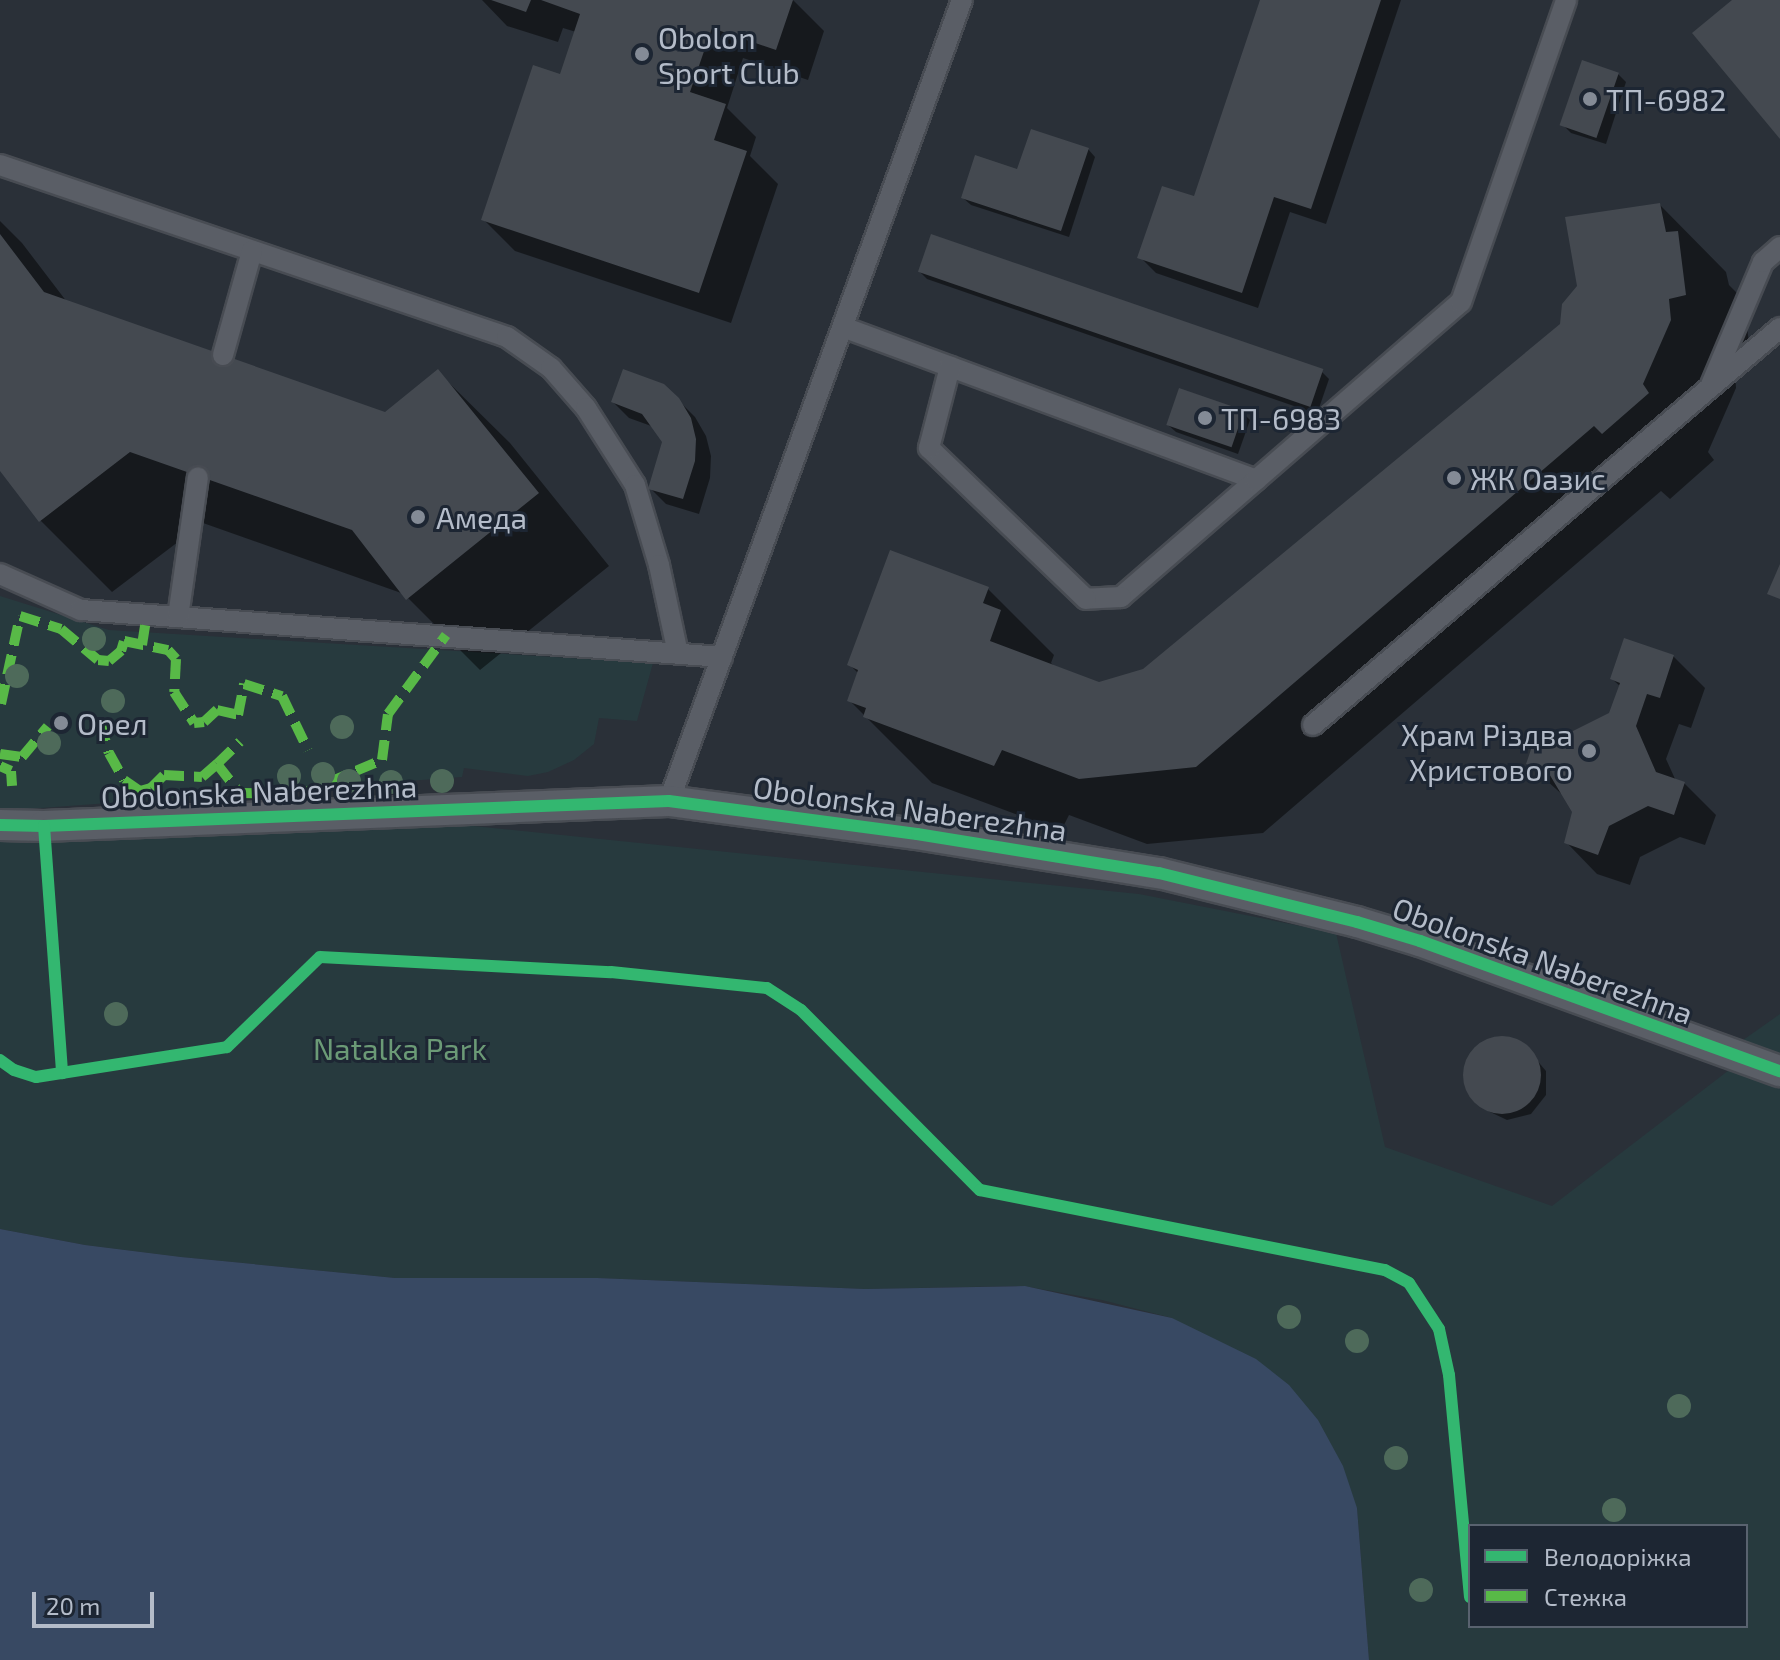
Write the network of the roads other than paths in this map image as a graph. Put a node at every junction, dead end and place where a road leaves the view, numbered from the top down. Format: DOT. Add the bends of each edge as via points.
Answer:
graph roads {
  1 [pos="962,0"];
  2 [pos="1566,0"];
  3 [pos="0,165"];
  4 [pos="1780,247"];
  5 [pos="252,251"];
  6 [pos="843,327"];
  7 [pos="1780,328"];
  8 [pos="223,355"];
  9 [pos="950,367"];
  10 [pos="1709,388"];
  11 [pos="198,477"];
  12 [pos="1256,480"];
  13 [pos="0,574"];
  14 [pos="178,617"];
  15 [pos="678,654"];
  16 [pos="722,657"];
  17 [pos="1313,725"];
  18 [pos="669,801"];
  19 [pos="0,825"];
  20 [pos="1780,1071"];
  1 -- 6 [label="lane"];
  2 -- 12 [label="lane" via="1461,302"];
  3 -- 5 [label="lane"];
  4 -- 10 [label="lane" via="1763,262"];
  5 -- 8 [label="lane"];
  5 -- 15 [label="lane" via="507,337 551,368 586,408 635,485"];
  6 -- 9 [label="lane"];
  6 -- 16 [label="lane"];
  7 -- 10 [label="lane"];
  9 -- 12 [label="lane"];
  9 -- 12 [label="lane" via="929,448 1086,599 1121,597"];
  10 -- 17 [label="lane"];
  11 -- 14 [label="lane"];
  13 -- 14 [label="lane" via="81,610"];
  14 -- 15 [label="lane"];
  15 -- 16 [label="lane"];
  16 -- 18 [label="lane"];
  18 -- 19 [label="street, Obolonska Naberezhna"];
  18 -- 20 [label="street, Obolonska Naberezhna" via="1101,862 1243,892 1420,941"];
}
